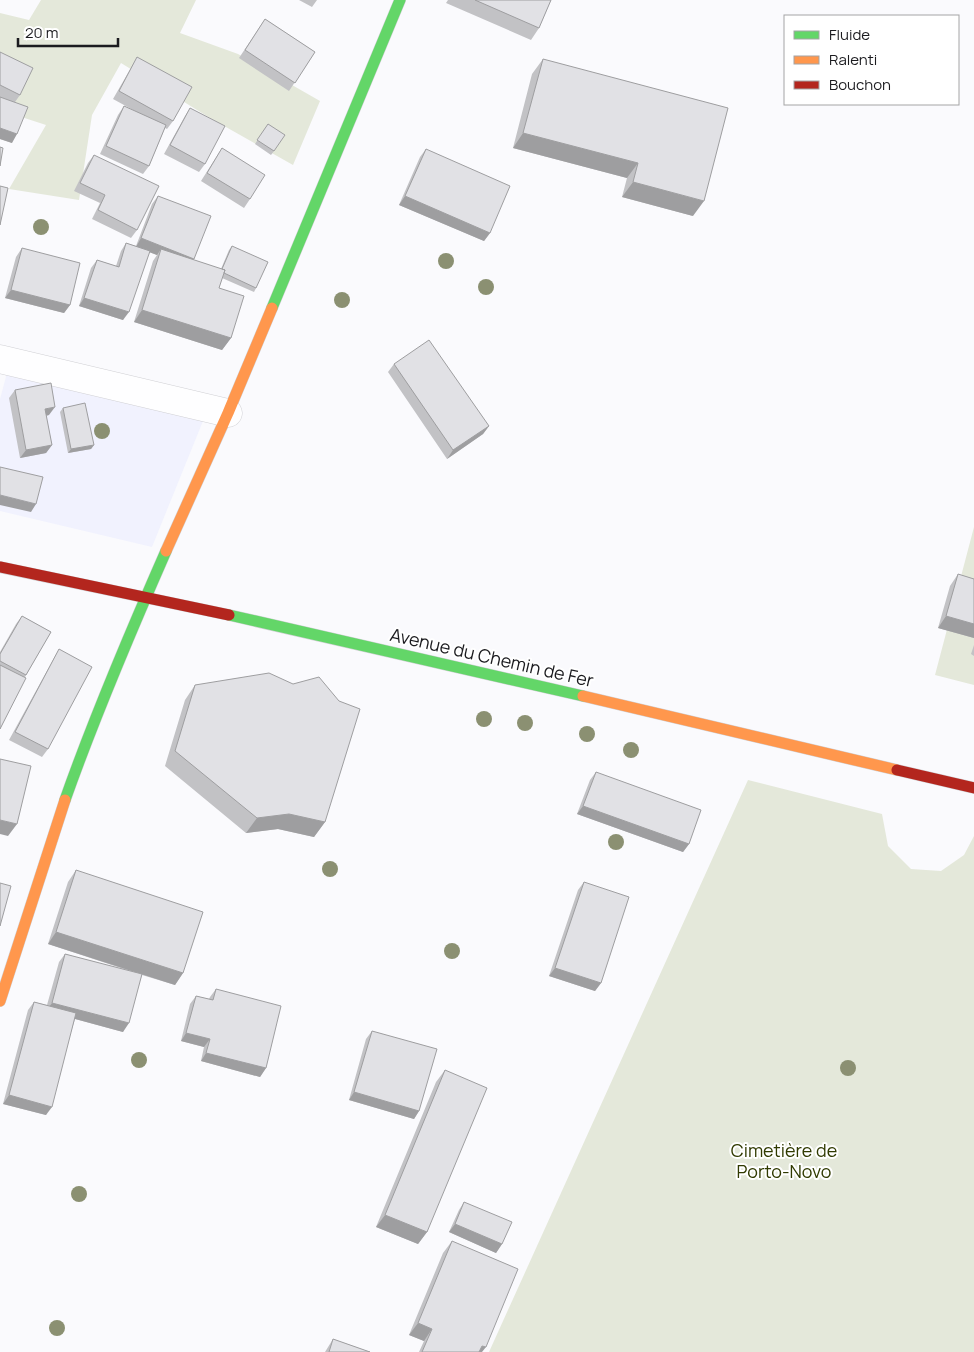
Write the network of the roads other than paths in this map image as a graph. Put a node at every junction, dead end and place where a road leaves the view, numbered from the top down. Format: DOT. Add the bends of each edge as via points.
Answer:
graph roads {
  1 [pos="400,0"];
  2 [pos="0,358"];
  3 [pos="228,413"];
  4 [pos="0,567"];
  5 [pos="146,596"];
  6 [pos="974,788"];
  7 [pos="0,1001"];
  1 -- 3 [label="street"];
  2 -- 3 [label="street"];
  3 -- 5 [label="street"];
  4 -- 5 [label="street, Avenue du Chemin de Fer"];
  5 -- 6 [label="street, Avenue du Chemin de Fer"];
  5 -- 7 [label="street" via="76,770"];
}
